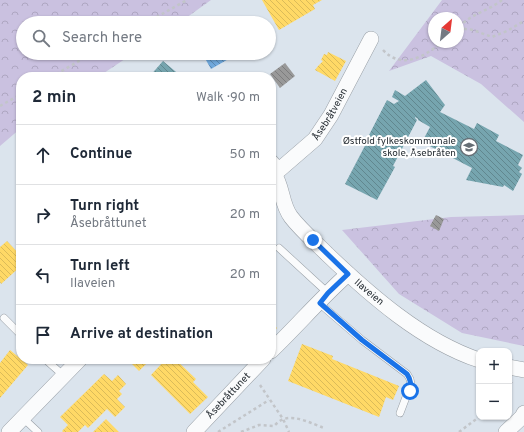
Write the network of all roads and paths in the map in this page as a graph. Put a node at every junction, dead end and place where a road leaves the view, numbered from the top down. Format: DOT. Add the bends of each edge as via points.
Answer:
graph roads {
  1 [pos="187,0"];
  2 [pos="502,0"];
  3 [pos="158,16"];
  4 [pos="524,21"];
  5 [pos="464,23"];
  6 [pos="464,29"];
  7 [pos="376,43"];
  8 [pos="433,48"];
  9 [pos="81,60"];
  10 [pos="60,72"];
  11 [pos="16,97"];
  12 [pos="0,106"];
  13 [pos="276,173"];
  14 [pos="279,248"];
  15 [pos="348,274"];
  16 [pos="324,298"];
  17 [pos="4,318"];
  18 [pos="16,330"];
  19 [pos="276,346"];
  20 [pos="476,359"];
  21 [pos="51,364"];
  22 [pos="75,364"];
  23 [pos="258,364"];
  24 [pos="512,368"];
  25 [pos="524,370"];
  26 [pos="252,371"];
  27 [pos="64,376"];
  28 [pos="269,400"];
  29 [pos="400,413"];
  30 [pos="524,413"];
  31 [pos="23,418"];
  32 [pos="283,419"];
  33 [pos="476,419"];
  34 [pos="324,428"];
  35 [pos="9,432"];
  36 [pos="38,432"];
  37 [pos="194,432"];
  38 [pos="218,432"];
  39 [pos="241,432"];
  40 [pos="289,432"];
  41 [pos="459,432"];
  42 [pos="506,432"];
  1 -- 3 [label="path"];
  2 -- 5 [label="path"];
  4 -- 6 [label="path" via="492,37"];
  7 -- 8 [label="path" via="394,58 407,60"];
  7 -- 13 [label="street, Åsebråtveien" via="315,139"];
  9 -- 10 [label="path"];
  11 -- 12 [label="path"];
  13 -- 15 [label="street, Ilaveien" via="290,216"];
  14 -- 16 [label="lane"];
  15 -- 16 [label="street"];
  15 -- 20 [label="street, Ilaveien" via="429,336 455,351"];
  16 -- 19 [label="street"];
  16 -- 29 [label="lane" via="362,340 407,374 411,384"];
  17 -- 18 [label="lane"];
  21 -- 27 [label="lane"];
  22 -- 27 [label="street"];
  23 -- 26 [label="street, Åsebråttunet"];
  24 -- 25 [label="street"];
  26 -- 28 [label="path"];
  26 -- 37 [label="street, Åsebråttunet"];
  27 -- 31 [label="street"];
  28 -- 32 [label="path"];
  28 -- 38 [label="path"];
  30 -- 42 [label="street"];
  31 -- 35 [label="street"];
  31 -- 36 [label="lane"];
  32 -- 34 [label="path" via="296,418"];
  32 -- 39 [label="path" via="274,426 259,425"];
  32 -- 40 [label="path"];
  33 -- 41 [label="path"];
}
